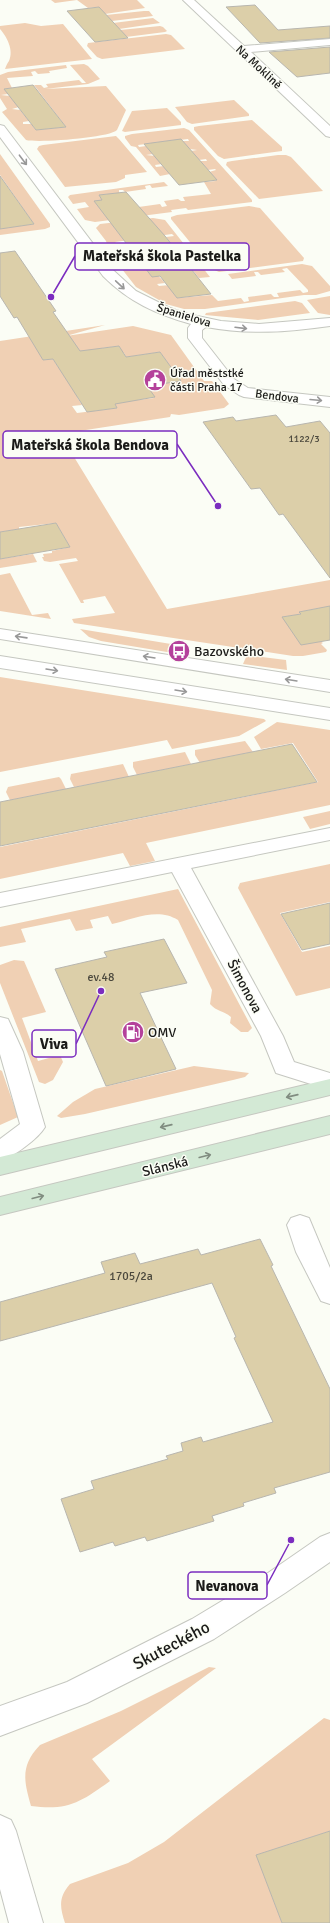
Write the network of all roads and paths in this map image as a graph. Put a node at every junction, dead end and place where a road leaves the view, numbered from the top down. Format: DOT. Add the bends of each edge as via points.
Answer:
graph roads {
  1 [pos="188,0"];
  2 [pos="330,42"];
  3 [pos="240,50"];
  4 [pos="0,129"];
  5 [pos="330,133"];
  6 [pos="330,322"];
  7 [pos="203,323"];
  8 [pos="330,402"];
  9 [pos="0,634"];
  10 [pos="0,662"];
  11 [pos="330,686"];
  12 [pos="330,714"];
  13 [pos="330,834"];
  14 [pos="179,865"];
  15 [pos="0,900"];
  16 [pos="0,1025"];
  17 [pos="330,1082"];
  18 [pos="330,1087"];
  19 [pos="330,1125"];
  20 [pos="0,1152"];
  21 [pos="0,1166"];
  22 [pos="0,1206"];
  23 [pos="300,1225"];
  24 [pos="330,1294"];
  25 [pos="330,1546"];
  26 [pos="0,1721"];
  27 [pos="0,1831"];
  28 [pos="26,1923"];
  1 -- 3 [label="street, Na Moklině"];
  2 -- 3 [label="street"];
  3 -- 5 [label="street, Na Moklině"];
  4 -- 7 [label="street, Španielova, one-way" via="108,273 130,293 159,309"];
  7 -- 6 [label="street, Španielova, one-way" via="246,329"];
  7 -- 8 [label="street, Bendova, one-way" via="195,328 195,338 229,382 244,392"];
  11 -- 9 [label="street, one-way"];
  10 -- 12 [label="street, one-way"];
  13 -- 14 [label="street"];
  14 -- 15 [label="street"];
  14 -- 17 [label="street, Šimonova" via="272,1036 284,1067"];
  16 -- 20 [label="street" via="11,1052 33,1127"];
  18 -- 21 [label="main road, one-way"];
  22 -- 19 [label="main road, Slánská, one-way"];
  23 -- 24 [label="street" via="309,1252"];
  25 -- 26 [label="street, Skuteckého" via="276,1584 203,1629 76,1693"];
  27 -- 28 [label="street"];
}
